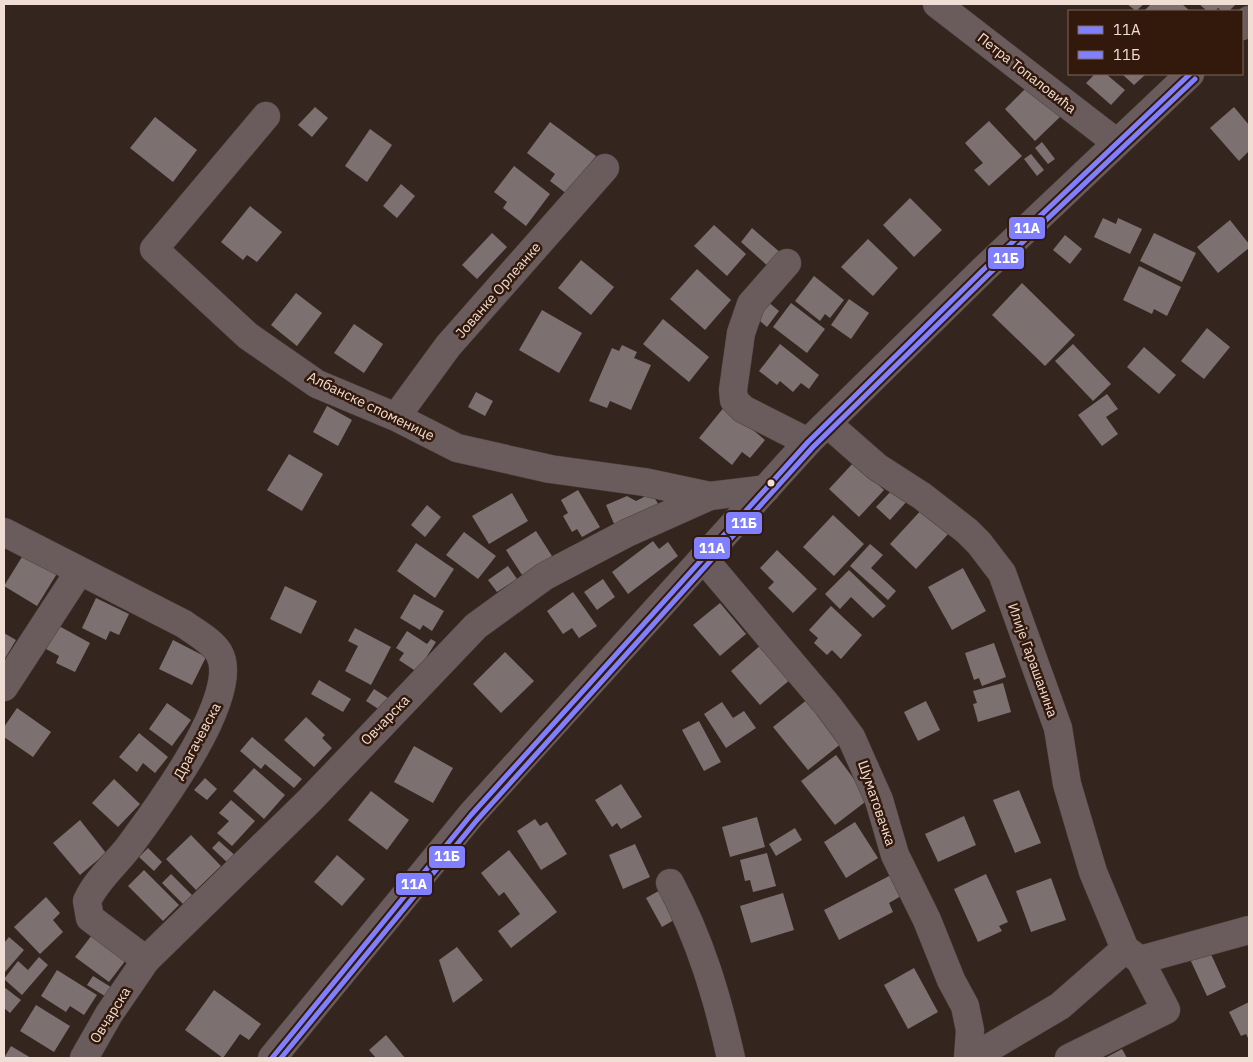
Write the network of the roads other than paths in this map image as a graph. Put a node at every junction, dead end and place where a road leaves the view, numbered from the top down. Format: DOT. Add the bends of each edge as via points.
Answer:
graph roads {
  1 [pos="938,4"];
  2 [pos="1189,75"];
  3 [pos="266,116"];
  4 [pos="1116,143"];
  5 [pos="605,168"];
  6 [pos="787,263"];
  7 [pos="396,417"];
  8 [pos="828,424"];
  9 [pos="808,442"];
  10 [pos="766,489"];
  11 [pos="710,496"];
  12 [pos="4,532"];
  13 [pos="702,558"];
  14 [pos="79,572"];
  15 [pos="4,688"];
  16 [pos="670,883"];
  17 [pos="1249,930"];
  18 [pos="1133,954"];
  19 [pos="146,960"];
  20 [pos="84,1058"];
  21 [pos="272,1058"];
  22 [pos="731,1058"];
  23 [pos="968,1058"];
  24 [pos="972,1058"];
  25 [pos="1069,1058"];
  1 -- 4 [label="street, Петра Топаловића"];
  2 -- 4 [label="street"];
  3 -- 7 [label="street, Албанске споменице" via="154,249 248,336 286,363 317,384"];
  4 -- 8 [label="street"];
  5 -- 7 [label="street, Јованке Орлеанке" via="448,346"];
  6 -- 9 [label="street" via="751,304 741,334 734,400 742,409"];
  7 -- 11 [label="street, Албанске споменице" via="457,448 550,469 644,482"];
  8 -- 9 [label="street"];
  8 -- 18 [label="street, Илије Гарашанина" via="877,467 967,531 1002,573 1058,728 1067,784 1093,872"];
  9 -- 10 [label="street"];
  10 -- 11 [label="street, Овчарска"];
  10 -- 13 [label="street"];
  11 -- 19 [label="street, Овчарска" via="627,533 545,576 476,626 310,800"];
  12 -- 14 [label="street, Драгачевска"];
  13 -- 21 [label="street" via="470,815"];
  13 -- 23 [label="street, Шуматовачка" via="851,737 879,800 896,855 965,1006 970,1030"];
  14 -- 15 [label="street"];
  14 -- 19 [label="street, Драгачевска" via="184,624 219,652 224,672 220,699 195,748 170,789 87,901 90,918"];
  16 -- 22 [label="street" via="695,933 708,969"];
  17 -- 18 [label="street"];
  18 -- 24 [label="street" via="1060,1006"];
  18 -- 25 [label="street, Илије Гарашанина" via="1166,1010"];
  19 -- 20 [label="street, Овчарска"];
}
